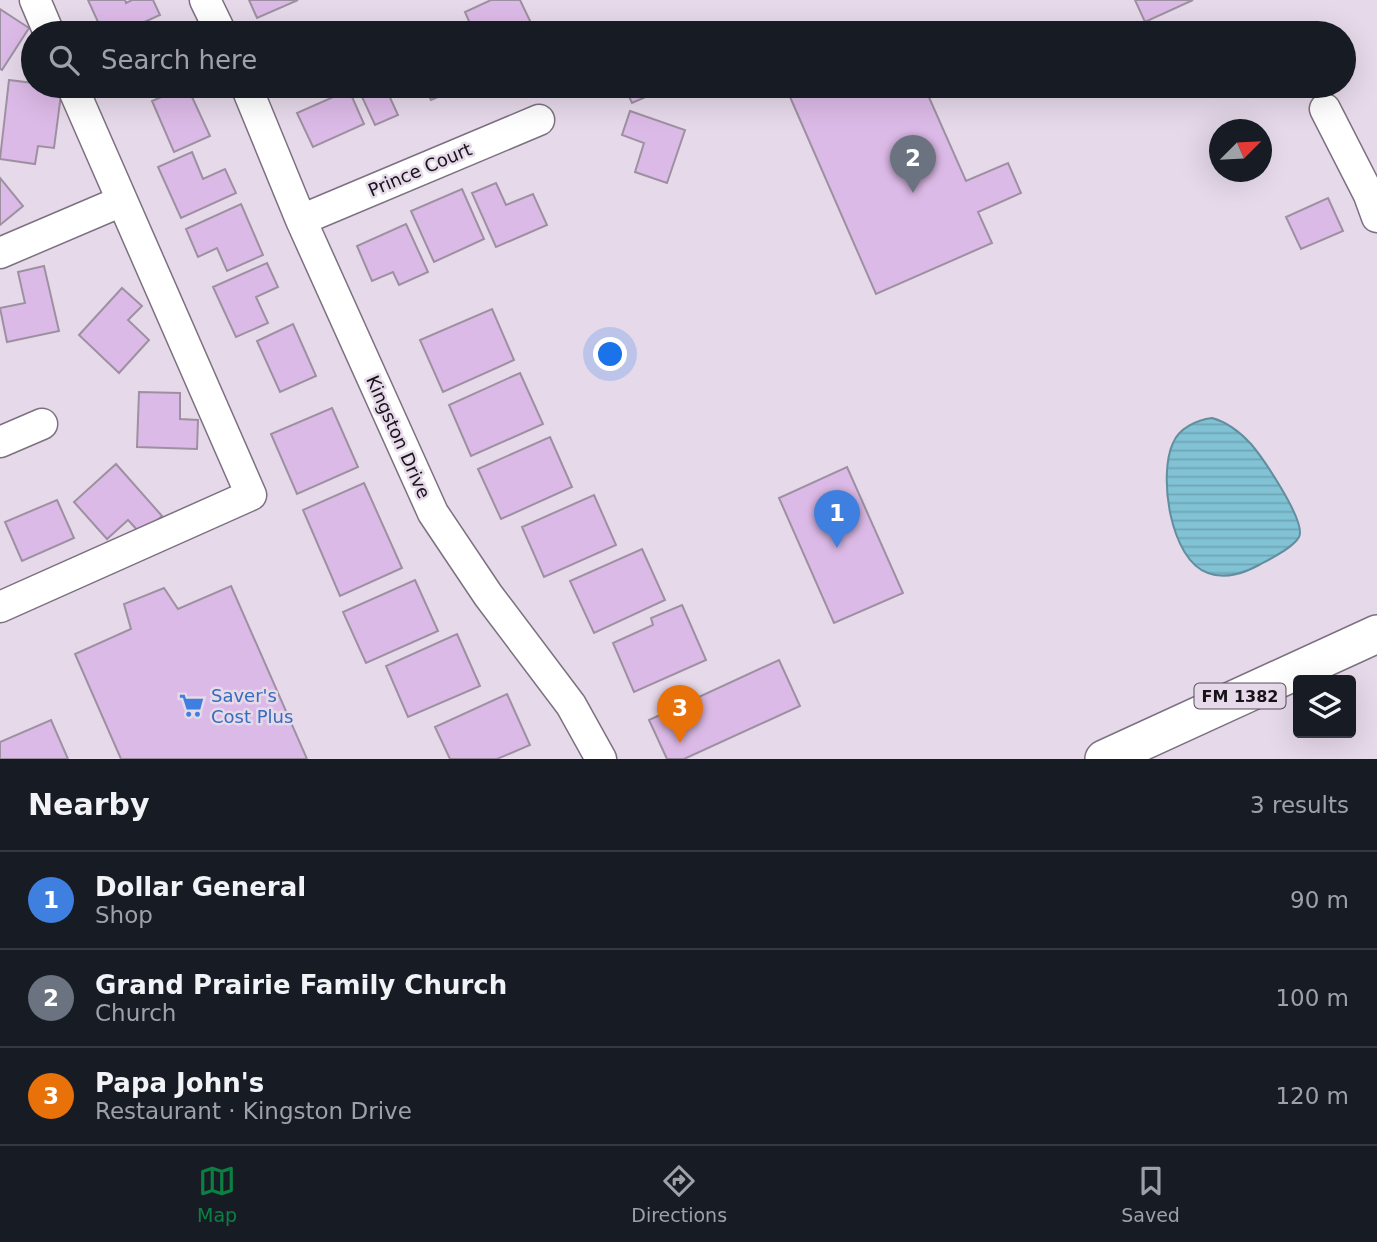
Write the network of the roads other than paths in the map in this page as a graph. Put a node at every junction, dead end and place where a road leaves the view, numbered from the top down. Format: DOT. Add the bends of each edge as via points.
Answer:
graph roads {
  1 [pos="35,0"];
  2 [pos="205,0"];
  3 [pos="45,21"];
  4 [pos="215,21"];
  5 [pos="77,98"];
  6 [pos="251,98"];
  7 [pos="1325,109"];
  8 [pos="540,120"];
  9 [pos="122,201"];
  10 [pos="1377,217"];
  11 [pos="300,220"];
  12 [pos="0,253"];
  13 [pos="42,424"];
  14 [pos="0,442"];
  15 [pos="0,607"];
  16 [pos="1377,634"];
  17 [pos="601,759"];
  18 [pos="1104,759"];
  1 -- 3 [label="street"];
  2 -- 4 [label="street"];
  5 -- 9 [label="street"];
  6 -- 11 [label="street, Kingston Drive"];
  7 -- 10 [label="street"];
  8 -- 11 [label="street, Prince Court"];
  9 -- 12 [label="street"];
  9 -- 15 [label="street" via="251,495"];
  11 -- 17 [label="street, Kingston Drive" via="433,513 571,705"];
  13 -- 14 [label="street"];
  16 -- 18 [label="main road, FM 1382"];
}
